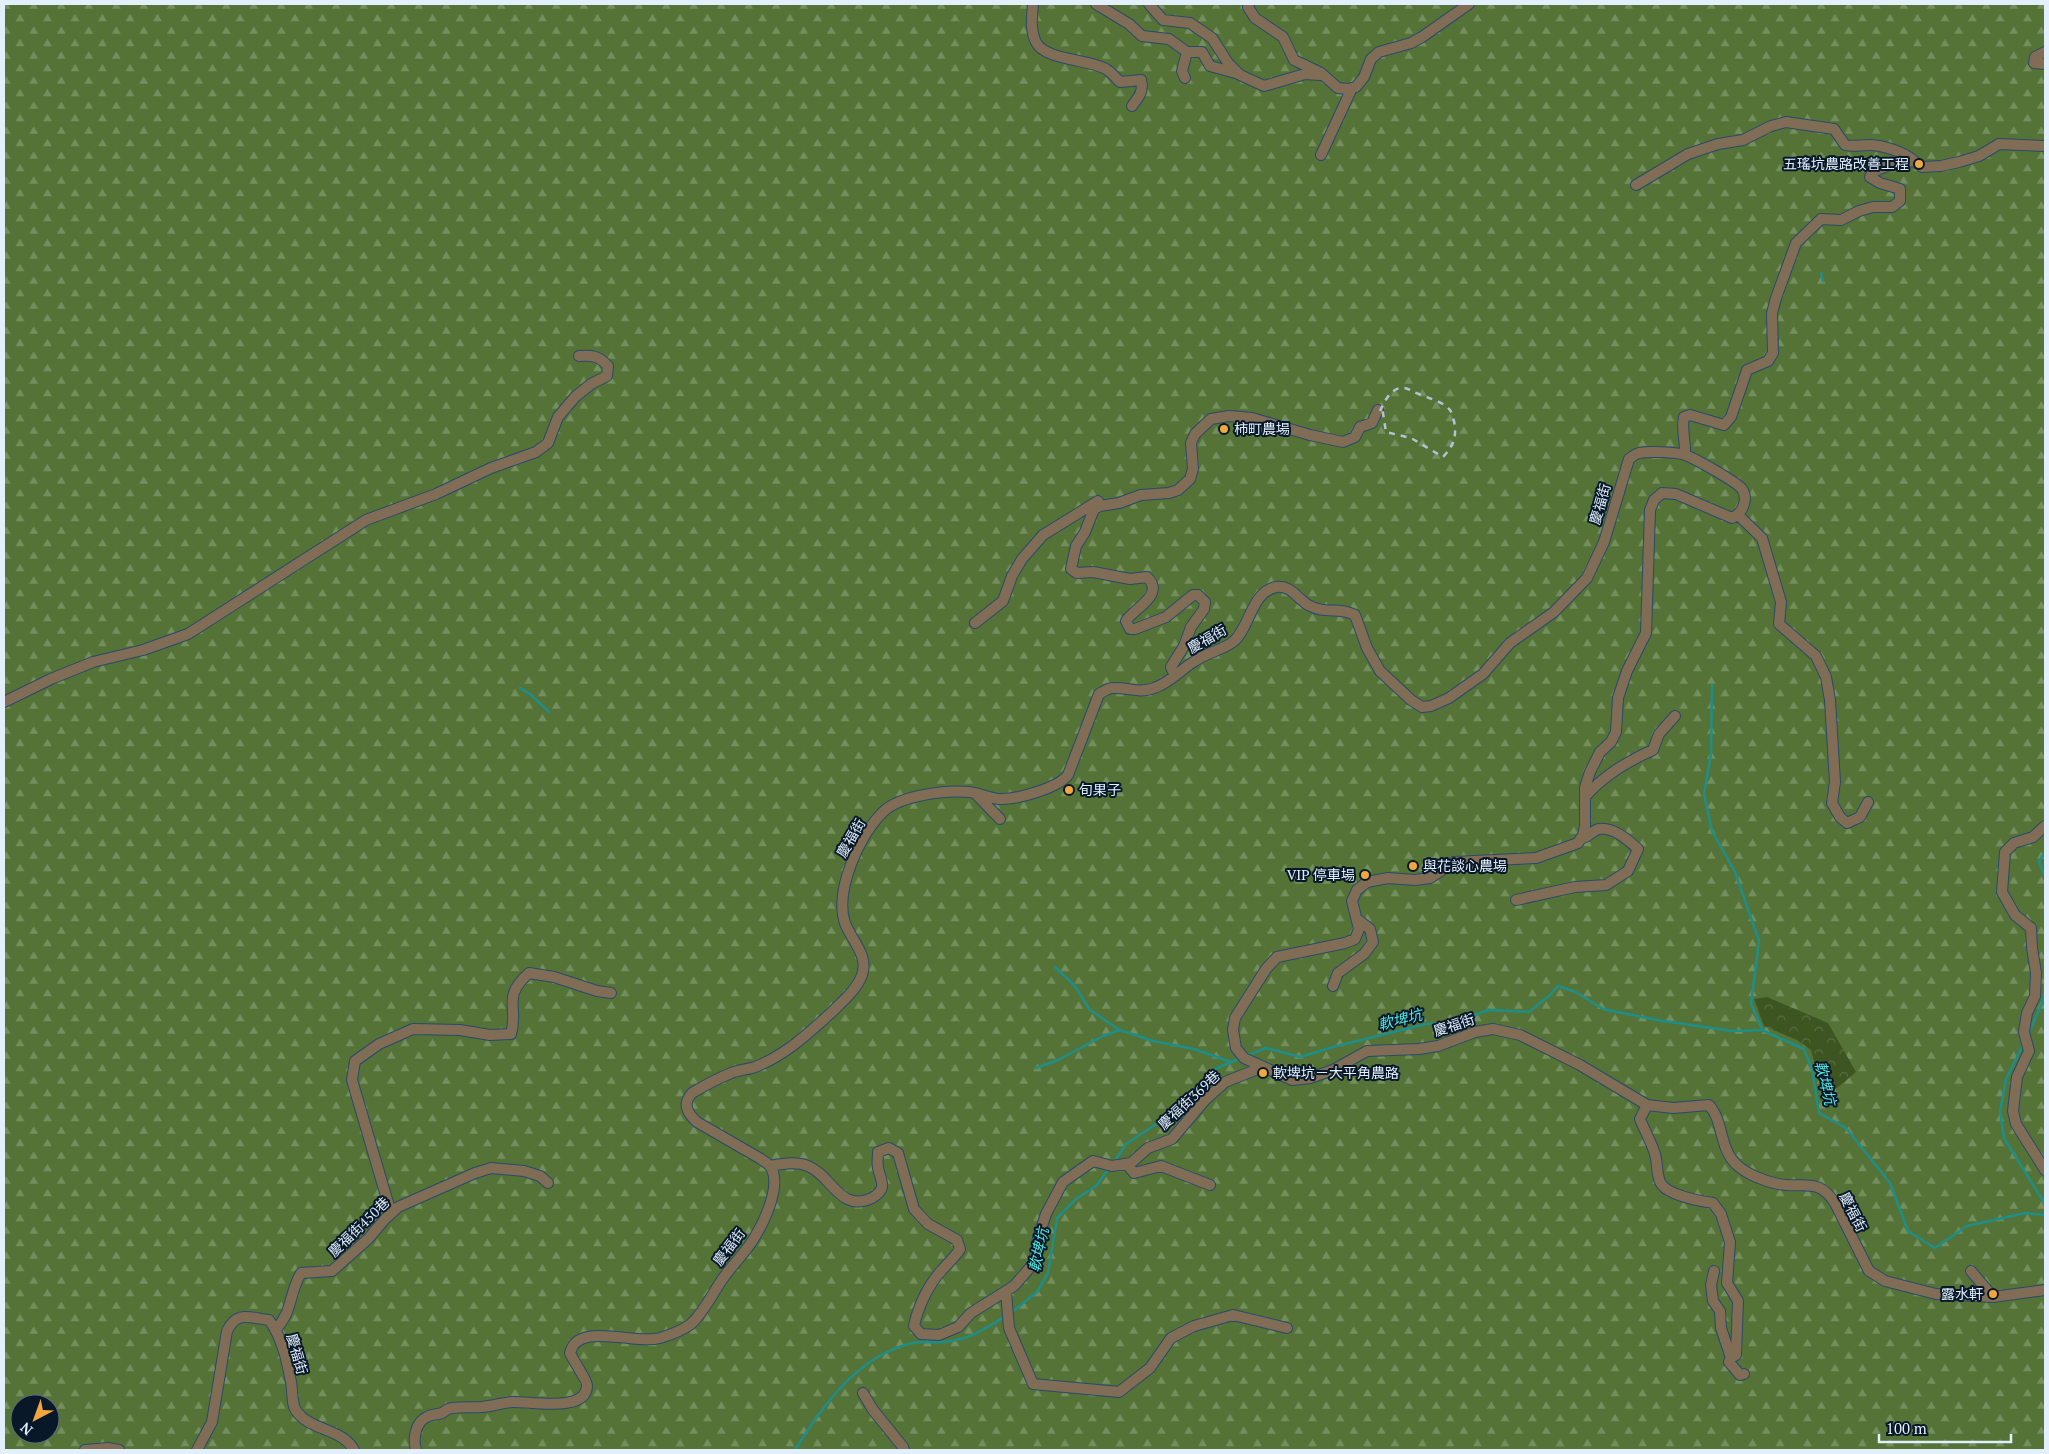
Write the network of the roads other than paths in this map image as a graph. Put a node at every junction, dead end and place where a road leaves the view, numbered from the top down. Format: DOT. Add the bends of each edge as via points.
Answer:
graph roads {
  1 [pos="1033,4"];
  2 [pos="1096,4"];
  3 [pos="1149,4"];
  4 [pos="1249,4"];
  5 [pos="1470,4"];
  6 [pos="1187,52"];
  7 [pos="2045,52"];
  8 [pos="2045,64"];
  9 [pos="1240,75"];
  10 [pos="1321,75"];
  11 [pos="1185,78"];
  12 [pos="1352,88"];
  13 [pos="1132,106"];
  14 [pos="2045,146"];
  15 [pos="1321,155"];
  16 [pos="1914,161"];
  17 [pos="1636,185"];
  18 [pos="579,356"];
  19 [pos="1378,410"];
  20 [pos="1684,455"];
  21 [pos="1108,504"];
  22 [pos="1738,515"];
  23 [pos="975,623"];
  24 [pos="1174,676"];
  25 [pos="4,702"];
  26 [pos="1675,716"];
  27 [pos="975,793"];
  28 [pos="1585,797"];
  29 [pos="1868,802"];
  30 [pos="1000,819"];
  31 [pos="2045,826"];
  32 [pos="1582,838"];
  33 [pos="1516,900"];
  34 [pos="1357,919"];
  35 [pos="1333,986"];
  36 [pos="611,994"];
  37 [pos="1263,1067"];
  38 [pos="1647,1105"];
  39 [pos="1129,1163"];
  40 [pos="770,1166"];
  41 [pos="2045,1170"];
  42 [pos="548,1183"];
  43 [pos="1210,1185"];
  44 [pos="391,1213"];
  45 [pos="1971,1271"];
  46 [pos="1714,1272"];
  47 [pos="2045,1290"];
  48 [pos="1006,1292"];
  49 [pos="1993,1297"];
  50 [pos="1287,1328"];
  51 [pos="276,1329"];
  52 [pos="1731,1358"];
  53 [pos="1744,1374"];
  54 [pos="863,1393"];
  55 [pos="86,1450"];
  56 [pos="119,1450"];
  57 [pos="197,1450"];
  58 [pos="354,1450"];
  59 [pos="416,1450"];
  60 [pos="904,1450"];
  1 -- 13 [label="street" via="1033,32 1038,46 1052,56 1084,61 1106,69 1120,82 1140,80 1141,94"];
  2 -- 6 [label="street" via="1142,36 1169,39"];
  3 -- 9 [label="street" via="1163,20 1190,23 1212,38"];
  4 -- 10 [label="street" via="1255,18 1283,37 1294,60"];
  5 -- 12 [label="street" via="1422,37 1379,52 1371,59 1364,77"];
  6 -- 9 [label="street" via="1202,52 1210,66"];
  6 -- 11 [label="street" via="1182,71"];
  7 -- 8 [label="street" via="2035,57 2034,63"];
  9 -- 10 [label="street" via="1264,86 1305,74"];
  10 -- 12 [label="street" via="1338,88"];
  12 -- 15 [label="street"];
  14 -- 16 [label="street" via="1999,144 1979,156 1941,166 1922,167"];
  16 -- 17 [label="street" via="1906,154 1870,145 1844,145 1834,129 1786,122 1743,140 1688,154"];
  16 -- 20 [label="street" via="1894,163 1873,172 1870,177 1900,189 1900,201 1892,207 1873,207 1841,220 1821,219 1796,243 1772,313 1773,353 1768,360 1747,370 1731,417 1724,425 1690,415 1684,417"];
  18 -- 25 [label="street" via="593,355 603,360 608,366 608,376 574,396 558,417 548,443 536,452 366,520 188,634 143,650 93,662"];
  19 -- 21 [label="street" via="1372,422 1360,427 1355,437 1343,442 1252,418 1229,416 1211,420 1195,434 1191,443 1193,469 1190,479 1178,490"];
  20 -- 22 [label="street, 慶福街" via="1742,489 1744,504"];
  20 -- 24 [label="street, 慶福街" via="1646,452 1629,459 1604,542 1587,578 1554,612 1510,643 1483,674 1449,698 1431,706 1422,707 1411,700 1380,671 1366,648 1355,615 1346,610 1325,611 1308,605 1290,590 1278,587 1267,590 1255,604 1243,631 1232,643 1195,660"];
  21 -- 23 [label="street" via="1101,500 1043,534 1022,559 1003,601"];
  21 -- 24 [label="street" via="1094,509 1076,546 1071,569 1077,573 1093,572 1130,579 1147,577 1151,580 1153,586 1148,602 1126,621 1130,629 1166,617 1193,595 1202,597 1204,609 1191,627 1172,668"];
  22 -- 28 [label="street" via="1725,517 1676,494 1662,493 1654,500 1650,510 1646,633 1618,698 1616,732 1600,752 1590,772"];
  22 -- 29 [label="street" via="1762,538 1781,602 1779,624 1816,656 1826,677 1835,782 1832,803 1847,824 1860,817"];
  24 -- 27 [label="street, 慶福街" via="1155,688 1139,692 1112,688 1099,694 1065,779 1013,798 998,799"];
  26 -- 28 [label="street" via="1659,734 1653,750 1596,785"];
  27 -- 30 [label="street"];
  27 -- 40 [label="street, 慶福街" via="953,791 918,796 883,812 853,856 846,879 843,899 845,922 864,962 862,975 851,994 792,1046 755,1067 730,1073 688,1097 686,1108 697,1122"];
  28 -- 32 [label="street"];
  31 -- 41 [label="street" via="2033,837 2014,843 2005,852 2002,892 2015,915 2031,928 2036,973 2035,996 2027,1013 2024,1035 2029,1051 2017,1077 2012,1111 2016,1124"];
  32 -- 33 [label="street" via="1598,829 1609,830 1638,849 1628,871 1606,885 1575,887"];
  32 -- 34 [label="street, 慶福街" via="1578,843 1536,858 1454,862 1430,878 1388,878 1367,882 1357,890 1352,901"];
  34 -- 35 [label="street" via="1370,929 1372,942 1364,954 1338,973"];
  34 -- 37 [label="street, 慶福街" via="1359,929 1355,939 1277,957 1266,969 1235,1018 1233,1030 1236,1048"];
  36 -- 44 [label="street" via="528,973 518,982 511,999 515,1021 511,1034 490,1036 460,1030 413,1029 379,1044 355,1061 352,1080"];
  37 -- 38 [label="street, 慶福街" via="1292,1080 1310,1078 1333,1070 1367,1051 1438,1046 1493,1028 1527,1038"];
  37 -- 39 [label="street, 慶福街369巷" via="1225,1082 1172,1138 1148,1148"];
  38 -- 49 [label="street, 慶福街" via="1673,1108 1709,1105 1717,1116 1725,1149 1736,1164 1757,1177 1780,1184 1814,1185 1830,1194 1869,1271 1885,1281 1936,1294"];
  38 -- 52 [label="street" via="1640,1118 1655,1152 1661,1184 1689,1199 1713,1203 1727,1229 1730,1242 1727,1283 1738,1301 1736,1355"];
  39 -- 43 [label="street" via="1134,1174 1161,1166"];
  39 -- 48 [label="street" via="1112,1166 1093,1161 1063,1182 1046,1214 1034,1263"];
  40 -- 48 [label="street" via="787,1163 808,1166 853,1202 866,1201 878,1195 882,1186 878,1152 889,1148 898,1153 914,1209 928,1224 957,1240 960,1249 940,1271 918,1308 914,1326 921,1334 939,1335 958,1327 971,1313"];
  40 -- 59 [label="street, 慶福街" via="775,1187 756,1235 690,1324 659,1338 642,1340 583,1336 574,1342 570,1353 588,1385 578,1401 564,1404 512,1402 448,1409 441,1414 427,1416 418,1424"];
  42 -- 44 [label="street, 慶福街450巷" via="540,1176 524,1171 491,1168 428,1192"];
  44 -- 51 [label="street, 慶福街450巷" via="332,1271 301,1273 294,1284 285,1320"];
  45 -- 49 [label="street"];
  46 -- 52 [label="street" via="1711,1285 1713,1301 1720,1311 1721,1328"];
  47 -- 49 [label="street, 慶福街"];
  48 -- 50 [label="street" via="1009,1328 1033,1384 1119,1392 1150,1368 1171,1338 1194,1326 1233,1315"];
  51 -- 57 [label="street, 慶福街" via="269,1320 247,1316 231,1322 212,1422"];
  51 -- 58 [label="street, 慶福街" via="291,1380 295,1410 301,1418 339,1436"];
  52 -- 53 [label="street" via="1729,1362 1740,1375"];
  54 -- 60 [label="street"];
  55 -- 56 [label="street"];
}
